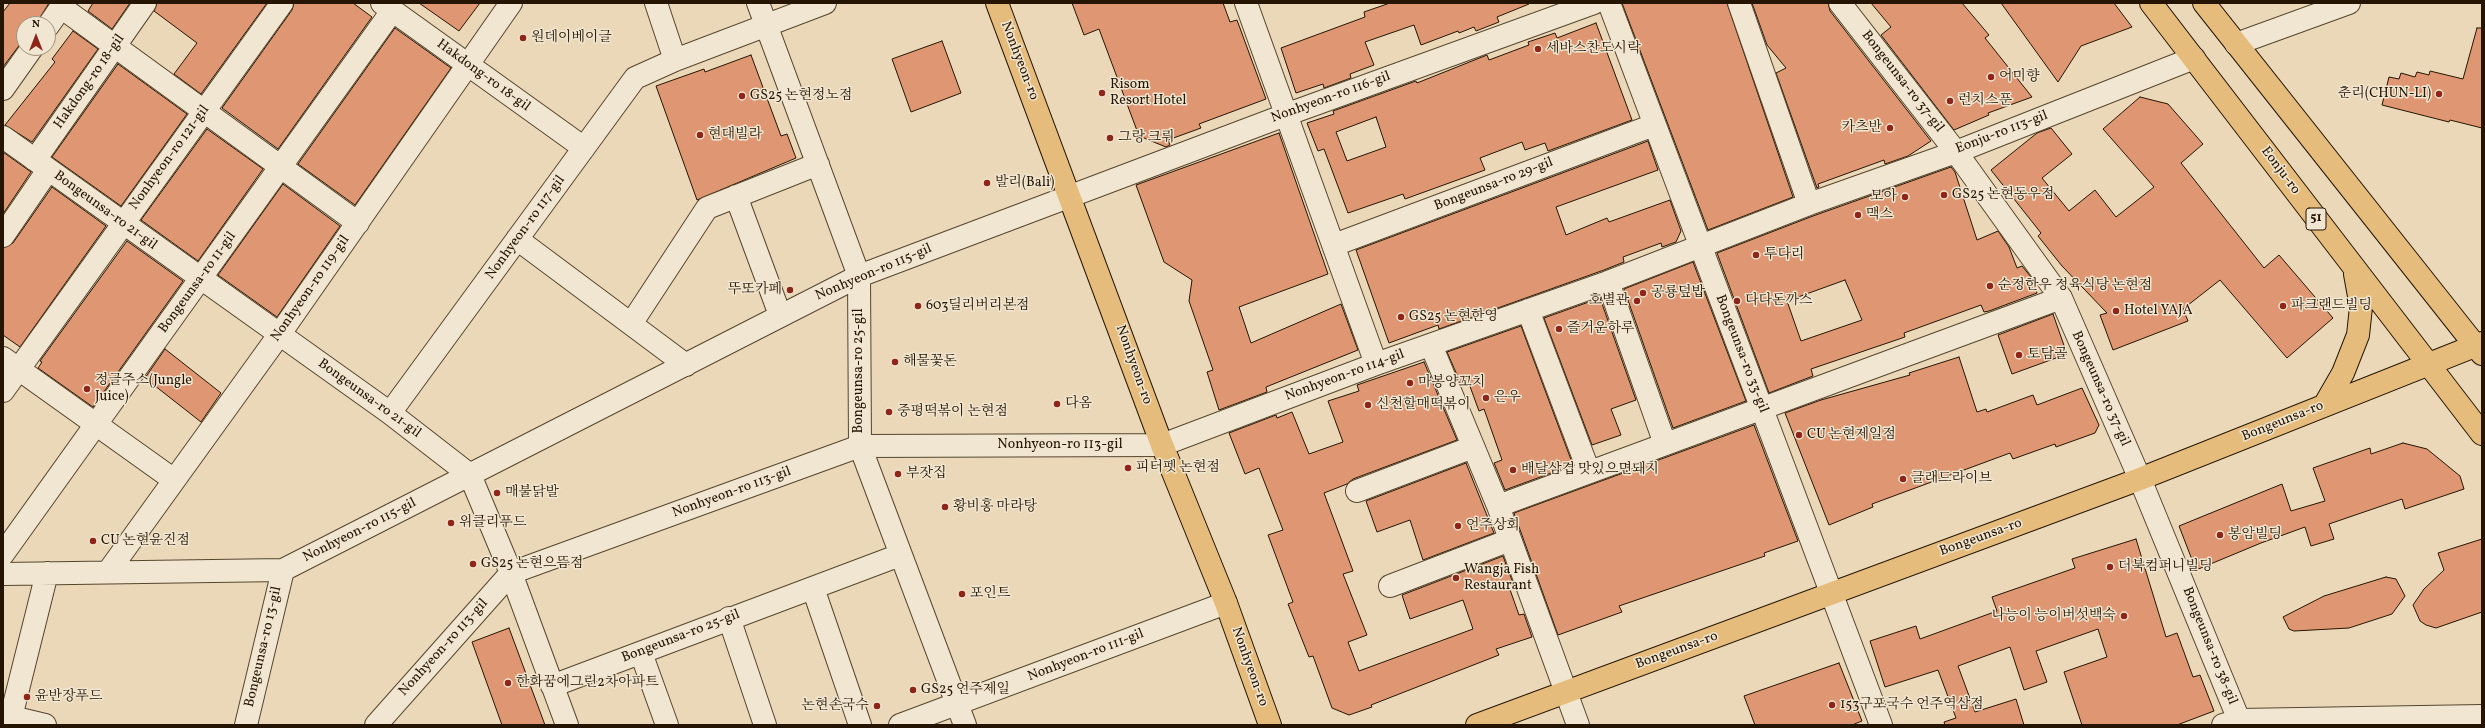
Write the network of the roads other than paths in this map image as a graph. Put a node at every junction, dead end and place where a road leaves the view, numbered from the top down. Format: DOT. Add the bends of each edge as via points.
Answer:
graph roads {
  1 [pos="145,3"];
  2 [pos="282,3"];
  3 [pos="511,3"];
  4 [pos="656,3"];
  5 [pos="758,3"];
  6 [pos="825,3"];
  7 [pos="997,3"];
  8 [pos="1246,3"];
  9 [pos="1594,3"];
  10 [pos="1609,3"];
  11 [pos="1739,3"];
  12 [pos="1840,3"];
  13 [pos="2151,3"];
  14 [pos="2204,3"];
  15 [pos="2349,3"];
  16 [pos="63,5"];
  17 [pos="387,7"];
  18 [pos="55,16"];
  19 [pos="766,25"];
  20 [pos="2236,44"];
  21 [pos="115,45"];
  22 [pos="26,56"];
  23 [pos="2194,58"];
  24 [pos="675,60"];
  25 [pos="469,66"];
  26 [pos="3,89"];
  27 [pos="205,109"];
  28 [pos="1288,114"];
  29 [pos="1654,125"];
  30 [pos="3,137"];
  31 [pos="584,148"];
  32 [pos="1956,152"];
  33 [pos="818,164"];
  34 [pos="41,165"];
  35 [pos="281,166"];
  36 [pos="736,196"];
  37 [pos="1070,196"];
  38 [pos="1809,204"];
  39 [pos="122,223"];
  40 [pos="358,223"];
  41 [pos="3,236"];
  42 [pos="518,239"];
  43 [pos="1334,245"];
  44 [pos="1699,248"];
  45 [pos="2353,267"];
  46 [pos="859,276"];
  47 [pos="201,279"];
  48 [pos="1608,282"];
  49 [pos="2060,298"];
  50 [pos="1528,310"];
  51 [pos="780,315"];
  52 [pos="631,324"];
  53 [pos="279,335"];
  54 [pos="1431,344"];
  55 [pos="2480,348"];
  56 [pos="11,363"];
  57 [pos="1376,364"];
  58 [pos="2427,364"];
  59 [pos="686,365"];
  60 [pos="3,391"];
  61 [pos="2324,406"];
  62 [pos="1762,408"];
  63 [pos="390,413"];
  64 [pos="96,424"];
  65 [pos="2482,434"];
  66 [pos="1665,444"];
  67 [pos="1162,445"];
  68 [pos="860,446"];
  69 [pos="1473,447"];
  70 [pos="1589,472"];
  71 [pos="470,475"];
  72 [pos="2140,479"];
  73 [pos="174,480"];
  74 [pos="1357,491"];
  75 [pos="1498,506"];
  76 [pos="1510,540"];
  77 [pos="3,554"];
  78 [pos="900,555"];
  79 [pos="283,570"];
  80 [pos="108,572"];
  81 [pos="47,573"];
  82 [pos="511,573"];
  83 [pos="3,574"];
  84 [pos="1390,586"];
  85 [pos="814,588"];
  86 [pos="1830,594"];
  87 [pos="1226,603"];
  88 [pos="729,618"];
  89 [pos="641,653"];
  90 [pos="552,686"];
  91 [pos="1565,692"];
  92 [pos="957,705"];
  93 [pos="7,716"];
  94 [pos="2482,716"];
  95 [pos="2235,723"];
  96 [pos="45,725"];
  97 [pos="246,725"];
  98 [pos="376,725"];
  99 [pos="567,725"];
  100 [pos="667,725"];
  101 [pos="764,725"];
  102 [pos="860,725"];
  103 [pos="900,725"];
  104 [pos="965,725"];
  105 [pos="1270,725"];
  106 [pos="1477,725"];
  107 [pos="1578,725"];
  108 [pos="1881,725"];
  1 -- 21 [label="street, Hakdong-ro 18-gil"];
  2 -- 27 [label="street, Nonhyeon-ro 121-gil"];
  3 -- 25 [label="street, Nonhyeon-ro 119-gil"];
  4 -- 24 [label="street"];
  5 -- 19 [label="street, Bongeunsa-ro 25-gil"];
  6 -- 19 [label="street, Nonhyeon-ro 117-gil"];
  7 -- 37 [label="main road, Nonhyeon-ro"];
  8 -- 28 [label="street"];
  9 -- 28 [label="street, Nonhyeon-ro 116-gil"];
  10 -- 29 [label="street, Bongeunsa-ro 33-gil"];
  11 -- 38 [label="street"];
  12 -- 32 [label="street, Bongeunsa-ro 37-gil"];
  13 -- 23 [label="main road, Eonju-ro / 51"];
  14 -- 20 [label="main road"];
  15 -- 20 [label="street"];
  16 -- 18 [label="street"];
  16 -- 21 [label="street"];
  17 -- 25 [label="street, Hakdong-ro 18-gil"];
  17 -- 35 [label="street, Bongeunsa-ro 11-gil"];
  19 -- 24 [label="street, Nonhyeon-ro 117-gil"];
  19 -- 33 [label="street, Bongeunsa-ro 25-gil"];
  20 -- 55 [label="main road"];
  21 -- 27 [label="street"];
  21 -- 34 [label="street, Hakdong-ro 18-gil"];
  22 -- 26 [label="street"];
  23 -- 32 [label="street, Eonju-ro 113-gil"];
  23 -- 45 [label="main road, Eonju-ro / 51"];
  24 -- 31 [label="street, Nonhyeon-ro 117-gil" via="635,78"];
  25 -- 31 [label="street, Hakdong-ro 18-gil"];
  25 -- 40 [label="street, Nonhyeon-ro 119-gil"];
  27 -- 35 [label="street"];
  27 -- 39 [label="street, Nonhyeon-ro 121-gil"];
  28 -- 37 [label="street, Nonhyeon-ro 116-gil"];
  28 -- 43 [label="street"];
  29 -- 43 [label="street, Bongeunsa-ro 29-gil"];
  29 -- 44 [label="street, Bongeunsa-ro 33-gil"];
  30 -- 34 [label="street, Bongeunsa-ro 21-gil"];
  31 -- 42 [label="street, Nonhyeon-ro 117-gil"];
  32 -- 38 [label="street, Eonju-ro 113-gil"];
  32 -- 49 [label="street, Bongeunsa-ro 37-gil"];
  33 -- 36 [label="street"];
  33 -- 46 [label="street, Bongeunsa-ro 25-gil"];
  34 -- 39 [label="street, Bongeunsa-ro 21-gil"];
  34 -- 41 [label="street, Bongeunsa-ro 21-gil"];
  35 -- 40 [label="street"];
  35 -- 47 [label="street, Bongeunsa-ro 11-gil"];
  36 -- 51 [label="street"];
  36 -- 52 [label="street" via="707,208"];
  37 -- 46 [label="street, Nonhyeon-ro 115-gil"];
  37 -- 67 [label="main road, Nonhyeon-ro"];
  38 -- 44 [label="street, Eonju-ro 113-gil"];
  39 -- 47 [label="street, Bongeunsa-ro 21-gil"];
  39 -- 56 [label="street, Nonhyeon-ro 121-gil"];
  40 -- 53 [label="street, Nonhyeon-ro 119-gil"];
  42 -- 52 [label="street"];
  42 -- 63 [label="street, Nonhyeon-ro 117-gil"];
  43 -- 57 [label="street"];
  44 -- 48 [label="street, Nonhyeon-ro 114-gil"];
  44 -- 62 [label="street, Bongeunsa-ro 33-gil"];
  45 -- 58 [label="main road, Eonju-ro / 51"];
  45 -- 61 [label="main road" via="2361,307 2358,335 2343,373"];
  46 -- 51 [label="street, Nonhyeon-ro 115-gil"];
  46 -- 68 [label="street, Bongeunsa-ro 25-gil"];
  47 -- 53 [label="street, Bongeunsa-ro 21-gil"];
  47 -- 64 [label="street, Bongeunsa-ro 11-gil"];
  48 -- 50 [label="street, Nonhyeon-ro 114-gil"];
  48 -- 66 [label="street"];
  49 -- 62 [label="street"];
  49 -- 72 [label="street, Bongeunsa-ro 37-gil"];
  50 -- 54 [label="street, Nonhyeon-ro 114-gil"];
  50 -- 70 [label="street"];
  51 -- 59 [label="street, Nonhyeon-ro 115-gil"];
  52 -- 59 [label="street"];
  53 -- 63 [label="street, Bongeunsa-ro 21-gil"];
  53 -- 73 [label="street, Nonhyeon-ro 119-gil"];
  54 -- 57 [label="street, Nonhyeon-ro 114-gil"];
  54 -- 69 [label="street"];
  55 -- 58 [label="main road, Bongeunsa-ro"];
  56 -- 60 [label="street, Nonhyeon-ro 121-gil"];
  56 -- 64 [label="street"];
  57 -- 67 [label="street, Nonhyeon-ro 114-gil"];
  58 -- 61 [label="main road, Bongeunsa-ro"];
  58 -- 65 [label="main road, Eonju-ro / 51"];
  59 -- 71 [label="street, Nonhyeon-ro 115-gil"];
  61 -- 72 [label="main road, Bongeunsa-ro"];
  62 -- 66 [label="street"];
  62 -- 86 [label="street, Bongeunsa-ro 33-gil"];
  63 -- 71 [label="street, Bongeunsa-ro 21-gil"];
  64 -- 73 [label="street"];
  64 -- 77 [label="street, Bongeunsa-ro 11-gil"];
  66 -- 70 [label="street"];
  67 -- 68 [label="street, Nonhyeon-ro 113-gil"];
  67 -- 87 [label="main road, Nonhyeon-ro"];
  68 -- 78 [label="street, Bongeunsa-ro 25-gil"];
  68 -- 82 [label="street, Nonhyeon-ro 113-gil"];
  69 -- 74 [label="street"];
  69 -- 75 [label="street"];
  70 -- 75 [label="street"];
  71 -- 79 [label="street, Nonhyeon-ro 115-gil"];
  71 -- 82 [label="street, Bongeunsa-ro 21-gil"];
  72 -- 86 [label="main road, Bongeunsa-ro"];
  72 -- 95 [label="street, Bongeunsa-ro 38-gil"];
  73 -- 80 [label="street, Nonhyeon-ro 119-gil"];
  75 -- 76 [label="street"];
  76 -- 84 [label="street"];
  76 -- 91 [label="street"];
  78 -- 85 [label="street, Bongeunsa-ro 25-gil"];
  78 -- 92 [label="street, Bongeunsa-ro 25-gil"];
  79 -- 80 [label="street, Nonhyeon-ro 115-gil"];
  79 -- 97 [label="street, Bongeunsa-ro 13-gil"];
  80 -- 81 [label="street, Nonhyeon-ro 115-gil"];
  81 -- 83 [label="street, Nonhyeon-ro 115-gil"];
  81 -- 93 [label="street"];
  82 -- 90 [label="street, Bongeunsa-ro 21-gil"];
  82 -- 98 [label="street, Nonhyeon-ro 113-gil"];
  85 -- 88 [label="street, Bongeunsa-ro 25-gil"];
  85 -- 102 [label="street"];
  86 -- 91 [label="main road, Bongeunsa-ro"];
  86 -- 108 [label="street, Bongeunsa-ro 33-gil"];
  87 -- 92 [label="street, Nonhyeon-ro 111-gil"];
  87 -- 105 [label="main road, Nonhyeon-ro"];
  88 -- 89 [label="street, Bongeunsa-ro 25-gil"];
  88 -- 101 [label="street"];
  89 -- 90 [label="street, Bongeunsa-ro 25-gil"];
  89 -- 100 [label="street"];
  90 -- 99 [label="street, Bongeunsa-ro 21-gil"];
  91 -- 106 [label="main road, Bongeunsa-ro"];
  91 -- 107 [label="street"];
  92 -- 103 [label="street, Nonhyeon-ro 111-gil"];
  92 -- 104 [label="street, Bongeunsa-ro 25-gil"];
  93 -- 96 [label="street"];
  94 -- 95 [label="street"];
}
